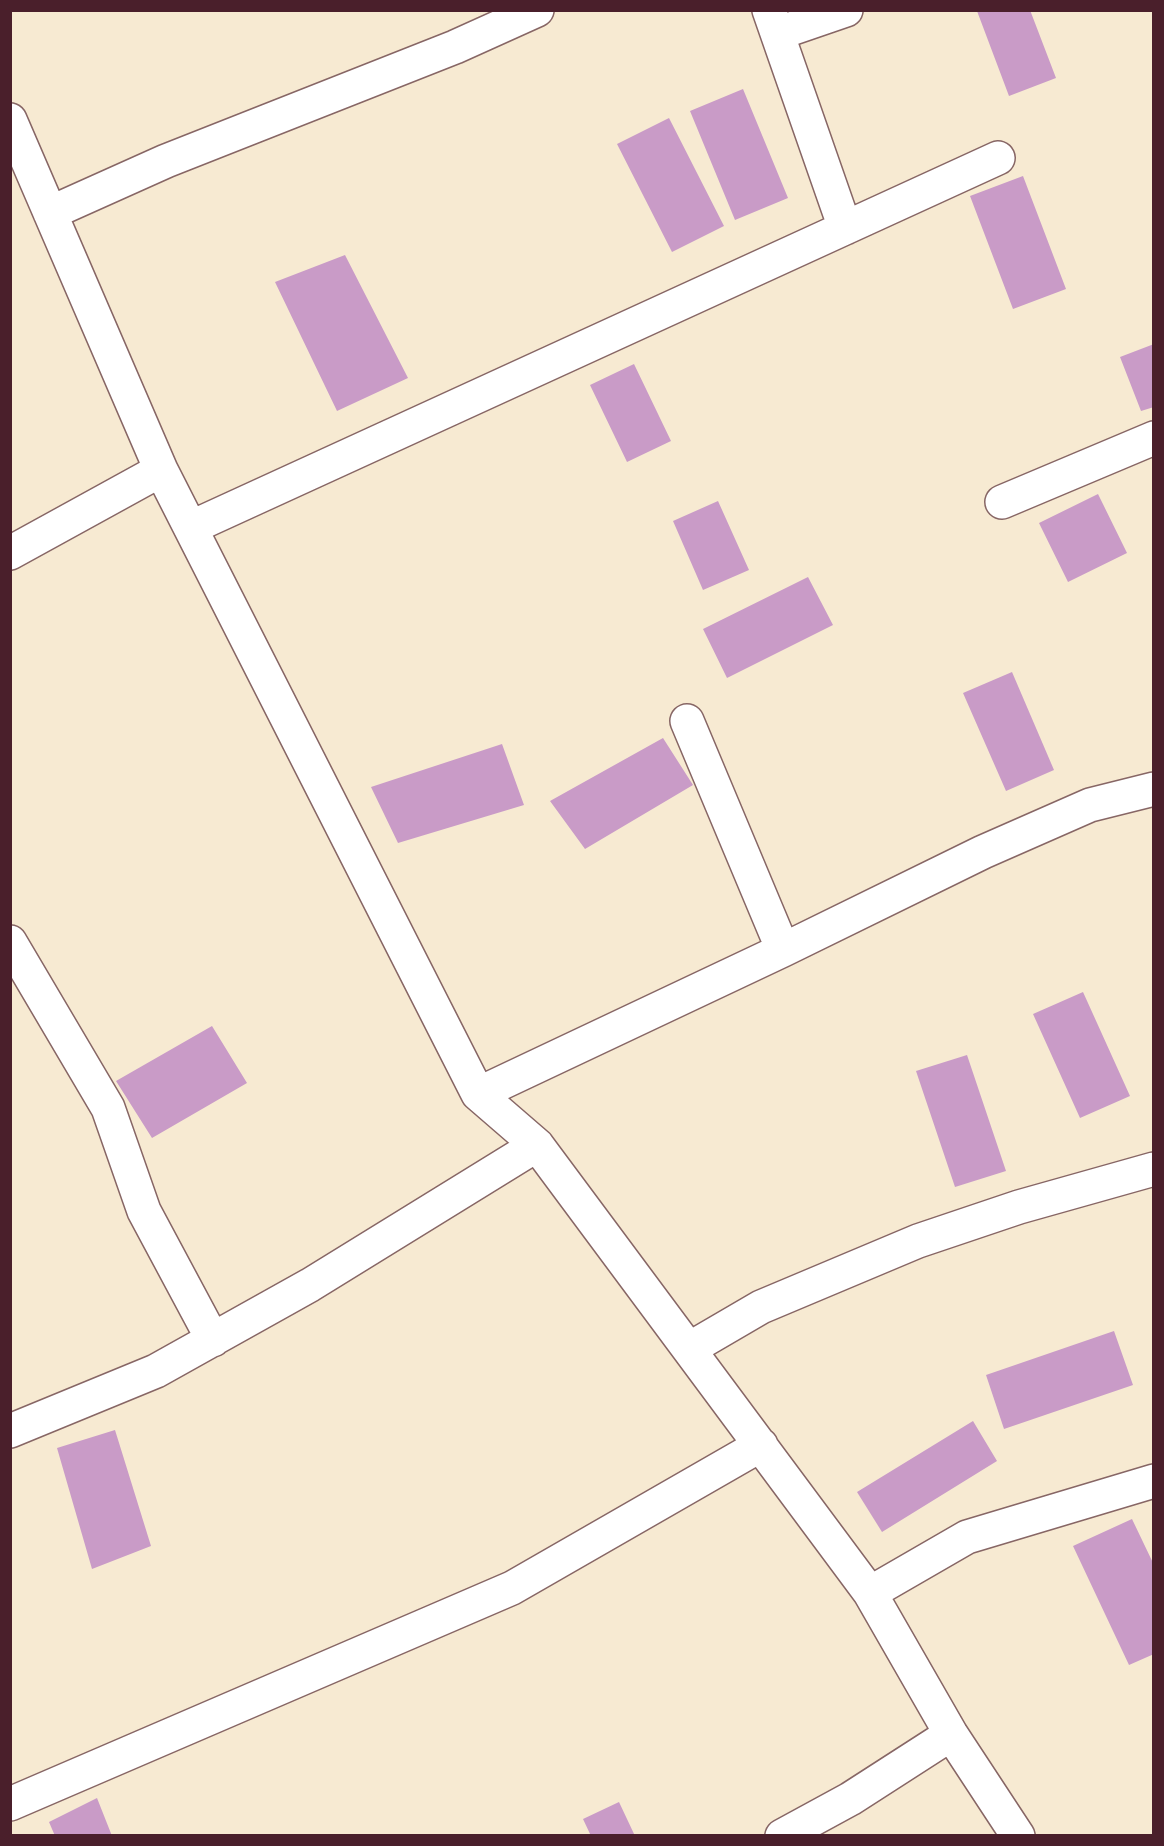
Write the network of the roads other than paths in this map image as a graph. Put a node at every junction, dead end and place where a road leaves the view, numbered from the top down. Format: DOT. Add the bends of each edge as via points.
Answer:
graph roads {
  1 [pos="537,10"];
  2 [pos="846,10"];
  3 [pos="774,22"];
  4 [pos="10,120"];
  5 [pos="998,158"];
  6 [pos="19,166"];
  7 [pos="50,213"];
  8 [pos="844,228"];
  9 [pos="1154,438"];
  10 [pos="161,470"];
  11 [pos="1002,502"];
  12 [pos="192,528"];
  13 [pos="10,553"];
  14 [pos="687,721"];
  15 [pos="1154,789"];
  16 [pos="10,942"];
  17 [pos="783,950"];
  18 [pos="478,1094"];
  19 [pos="537,1145"];
  20 [pos="1154,1169"];
  21 [pos="213,1340"];
  22 [pos="689,1349"];
  23 [pos="10,1431"];
  24 [pos="761,1446"];
  25 [pos="1154,1480"];
  26 [pos="870,1593"];
  27 [pos="951,1734"];
  28 [pos="10,1804"];
  29 [pos="782,1836"];
  30 [pos="1018,1836"];
  1 -- 7 [label="street" via="455,47 166,161"];
  2 -- 3 [label="street"];
  3 -- 8 [label="street"];
  4 -- 6 [label="street"];
  5 -- 8 [label="street"];
  6 -- 7 [label="street"];
  7 -- 10 [label="street"];
  8 -- 12 [label="street"];
  9 -- 11 [label="street"];
  10 -- 12 [label="street"];
  10 -- 13 [label="street"];
  12 -- 18 [label="street"];
  14 -- 17 [label="street"];
  15 -- 17 [label="street" via="1080,810 983,852"];
  16 -- 21 [label="street" via="108,1108 144,1211"];
  17 -- 18 [label="street"];
  18 -- 19 [label="street"];
  19 -- 21 [label="street"];
  19 -- 22 [label="street"];
  20 -- 22 [label="street" via="918,1240 761,1307"];
  21 -- 23 [label="street" via="156,1371"];
  22 -- 24 [label="street"];
  24 -- 26 [label="street"];
  24 -- 28 [label="street" via="512,1588"];
  25 -- 26 [label="street" via="967,1538"];
  26 -- 27 [label="street"];
  27 -- 29 [label="street" via="850,1799"];
  27 -- 30 [label="street"];
}
